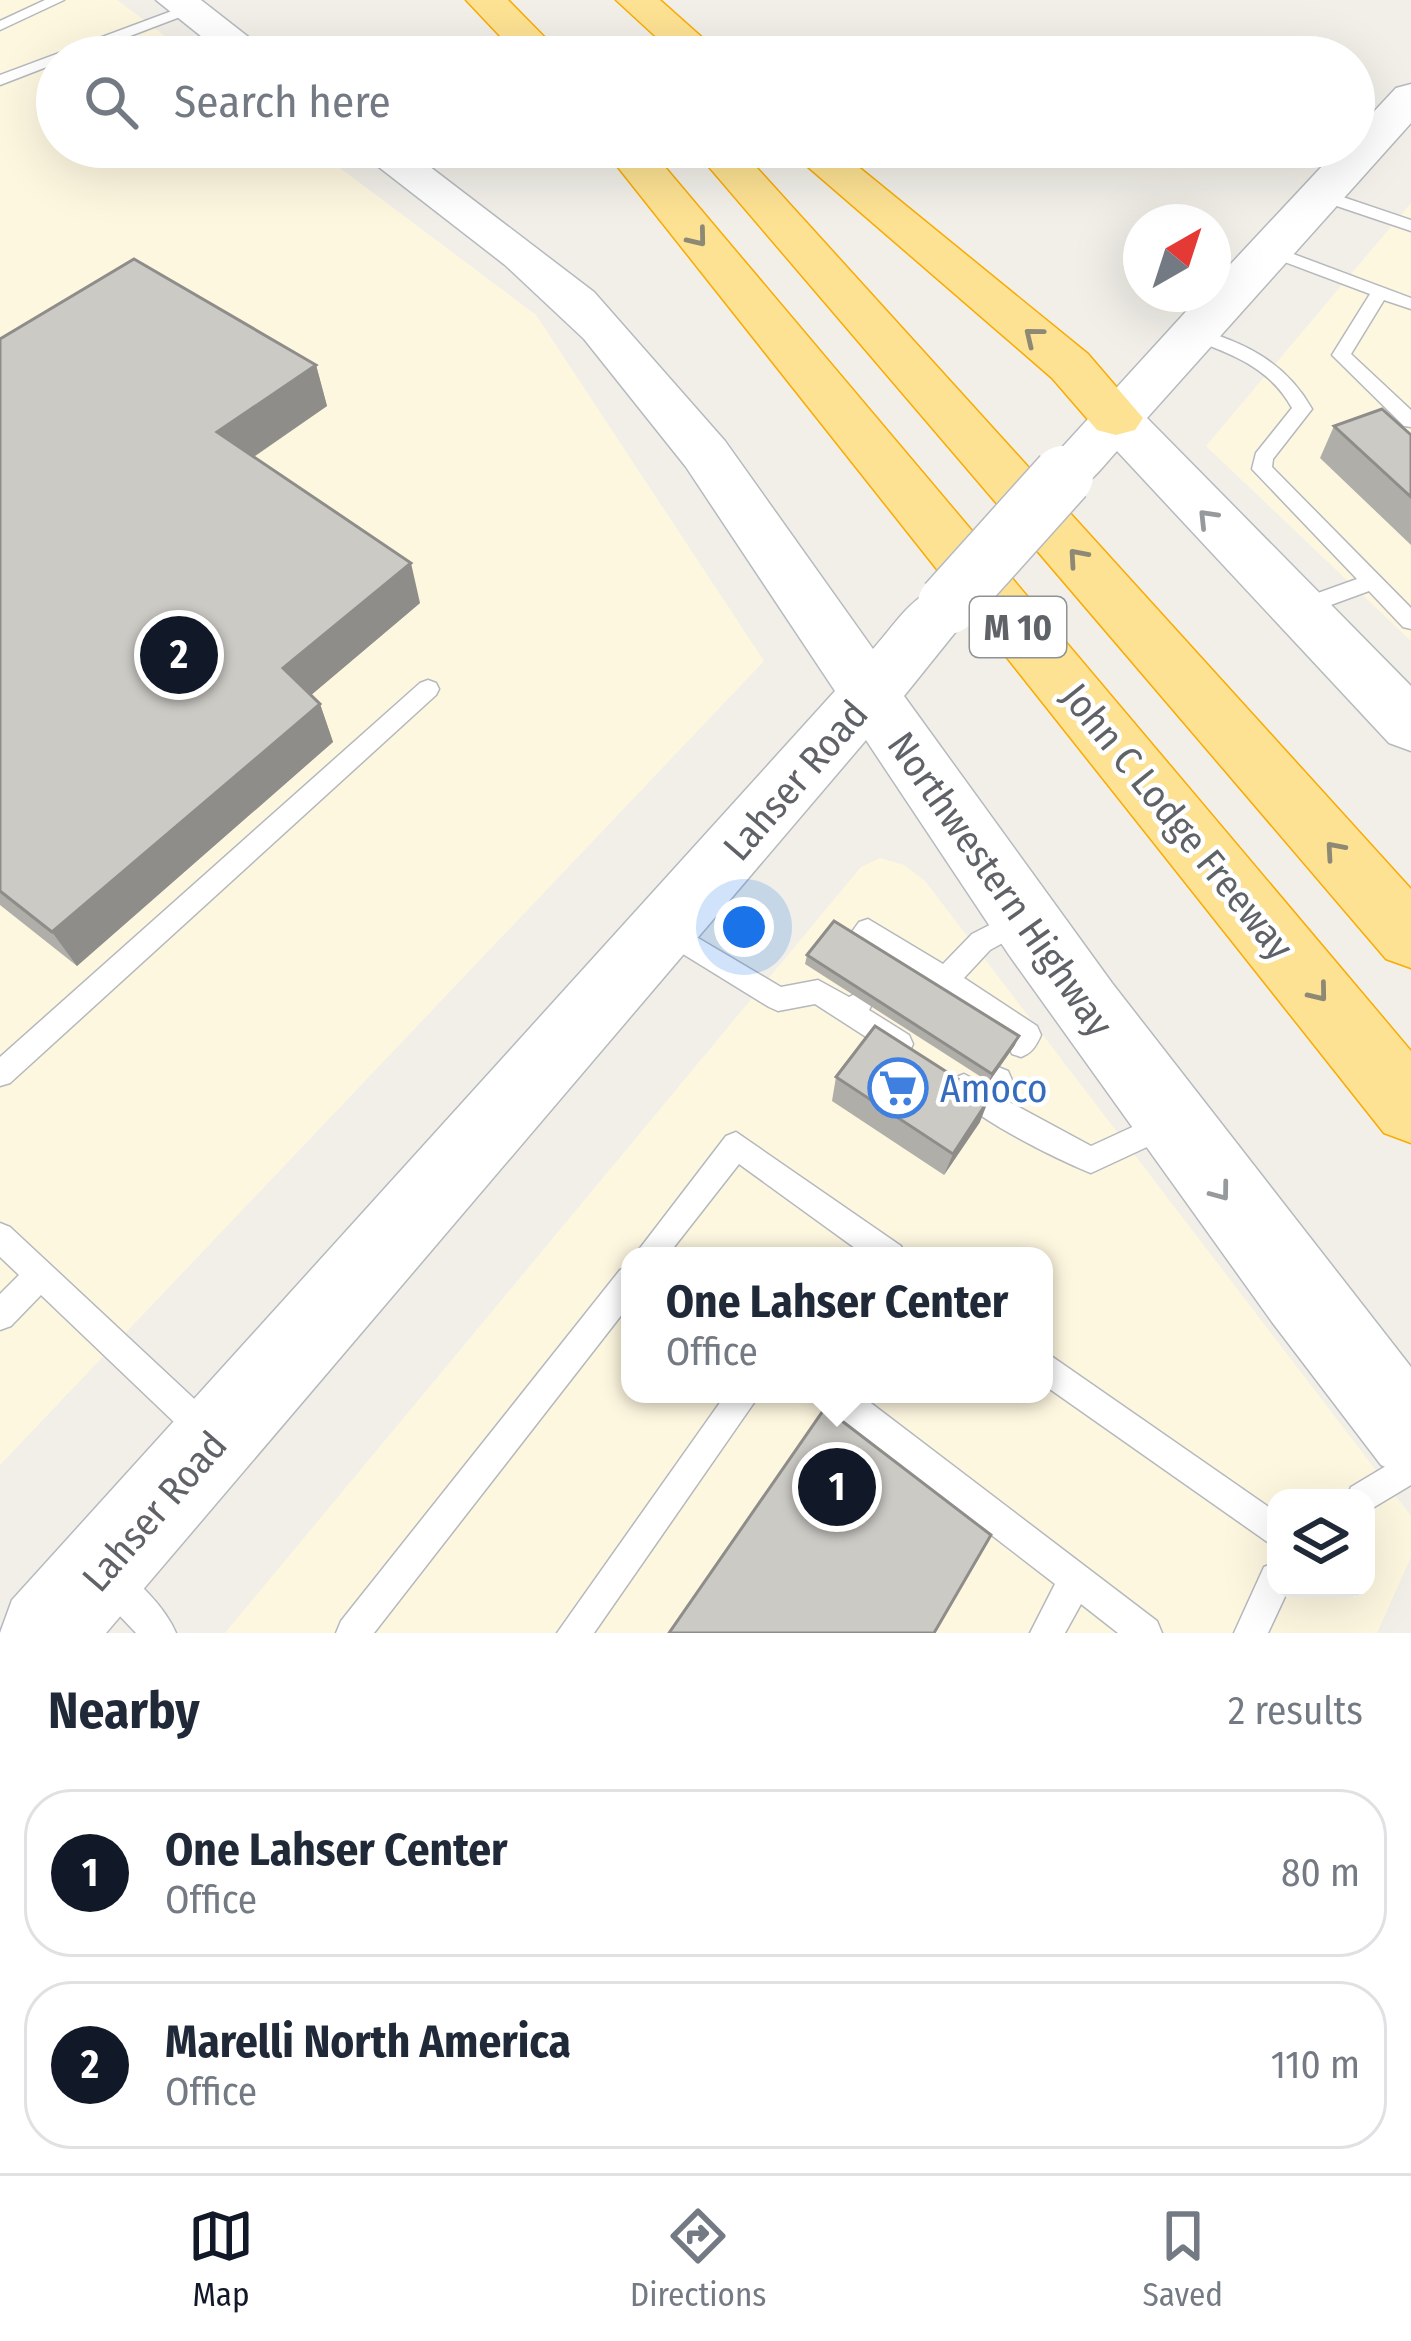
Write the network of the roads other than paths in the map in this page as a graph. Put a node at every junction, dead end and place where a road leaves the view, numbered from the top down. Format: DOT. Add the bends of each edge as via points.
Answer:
graph roads {
  1 [pos="486,0"];
  2 [pos="50,1"];
  3 [pos="182,5"];
  4 [pos="620,19"];
  5 [pos="0,26"];
  6 [pos="110,36"];
  7 [pos="224,36"];
  8 [pos="521,36"];
  9 [pos="657,36"];
  10 [pos="36,67"];
  11 [pos="0,80"];
  12 [pos="1411,97"];
  13 [pos="1375,137"];
  14 [pos="403,168"];
  15 [pos="641,168"];
  16 [pos="733,168"];
  17 [pos="832,168"];
  18 [pos="1347,168"];
  19 [pos="1322,195"];
  20 [pos="1411,226"];
  21 [pos="1272,250"];
  22 [pos="1380,292"];
  23 [pos="1411,304"];
  24 [pos="1192,333"];
  25 [pos="1408,412"];
  26 [pos="1116,418"];
  27 [pos="1371,582"];
  28 [pos="1296,610"];
  29 [pos="1411,621"];
  30 [pos="428,689"];
  31 [pos="869,694"];
  32 [pos="1411,726"];
  33 [pos="1023,918"];
  34 [pos="664,929"];
  35 [pos="1411,938"];
  36 [pos="857,943"];
  37 [pos="938,986"];
  38 [pos="1022,1045"];
  39 [pos="0,1074"];
  40 [pos="1411,1108"];
  41 [pos="1170,1122"];
  42 [pos="0,1237"];
  43 [pos="658,1247"];
  44 [pos="878,1247"];
  45 [pos="40,1275"];
  46 [pos="621,1291"];
  47 [pos="0,1315"];
  48 [pos="1053,1372"];
  49 [pos="739,1403"];
  50 [pos="846,1403"];
  51 [pos="1411,1435"];
  52 [pos="217,1440"];
  53 [pos="1411,1467"];
  54 [pos="1375,1490"];
  55 [pos="1267,1526"];
  56 [pos="1076,1580"];
  57 [pos="1268,1597"];
  58 [pos="102,1612"];
  59 [pos="352,1633"];
  60 [pos="574,1633"];
  61 [pos="1047,1633"];
  62 [pos="1145,1633"];
  63 [pos="1251,1633"];
  1 -- 8 [label="highway"];
  2 -- 5 [label="lane"];
  3 -- 6 [label="lane"];
  3 -- 7 [label="main road"];
  4 -- 9 [label="highway"];
  10 -- 11 [label="lane"];
  12 -- 13 [label="main road, Lahser Road"];
  14 -- 31 [label="main road, Northwestern Highway" via="599,326 697,445"];
  15 -- 40 [label="highway, John C Lodge Freeway / M 10, one-way"];
  35 -- 16 [label="highway, M 10, one-way"];
  26 -- 17 [label="highway, one-way" via="1070,366"];
  18 -- 19 [label="main road, Lahser Road"];
  19 -- 20 [label="lane"];
  19 -- 21 [label="main road, Lahser Road"];
  21 -- 22 [label="lane"];
  21 -- 24 [label="main road, Lahser Road"];
  22 -- 23 [label="lane"];
  22 -- 25 [label="lane" via="1341,355"];
  24 -- 26 [label="main road, Lahser Road"];
  24 -- 27 [label="lane" via="1289,380 1302,409 1262,469"];
  28 -- 26 [label="main road, one-way"];
  26 -- 31 [label="main road, Lahser Road, bridge"];
  27 -- 28 [label="lane"];
  27 -- 29 [label="lane"];
  28 -- 32 [label="main road"];
  30 -- 39 [label="lane"];
  31 -- 33 [label="main road, Northwestern Highway"];
  31 -- 34 [label="main road, Lahser Road"];
  33 -- 37 [label="lane" via="981,942"];
  33 -- 41 [label="main road, Northwestern Highway"];
  34 -- 41 [label="lane" via="778,999 824,983 939,1059 942,1073 992,1091 1091,1160"];
  34 -- 52 [label="main road, Lahser Road"];
  36 -- 37 [label="lane" via="868,930"];
  37 -- 38 [label="lane" via="1028,1035"];
  41 -- 51 [label="main road, Northwestern Highway, one-way"];
  42 -- 45 [label="lane"];
  43 -- 44 [label="lane" via="736,1145"];
  45 -- 47 [label="lane"];
  45 -- 52 [label="lane"];
  46 -- 59 [label="lane"];
  48 -- 55 [label="lane"];
  49 -- 60 [label="lane"];
  50 -- 56 [label="lane"];
  52 -- 58 [label="main road, Lahser Road"];
  53 -- 54 [label="lane"];
  56 -- 61 [label="lane"];
  56 -- 62 [label="lane"];
  57 -- 63 [label="lane"];
}
